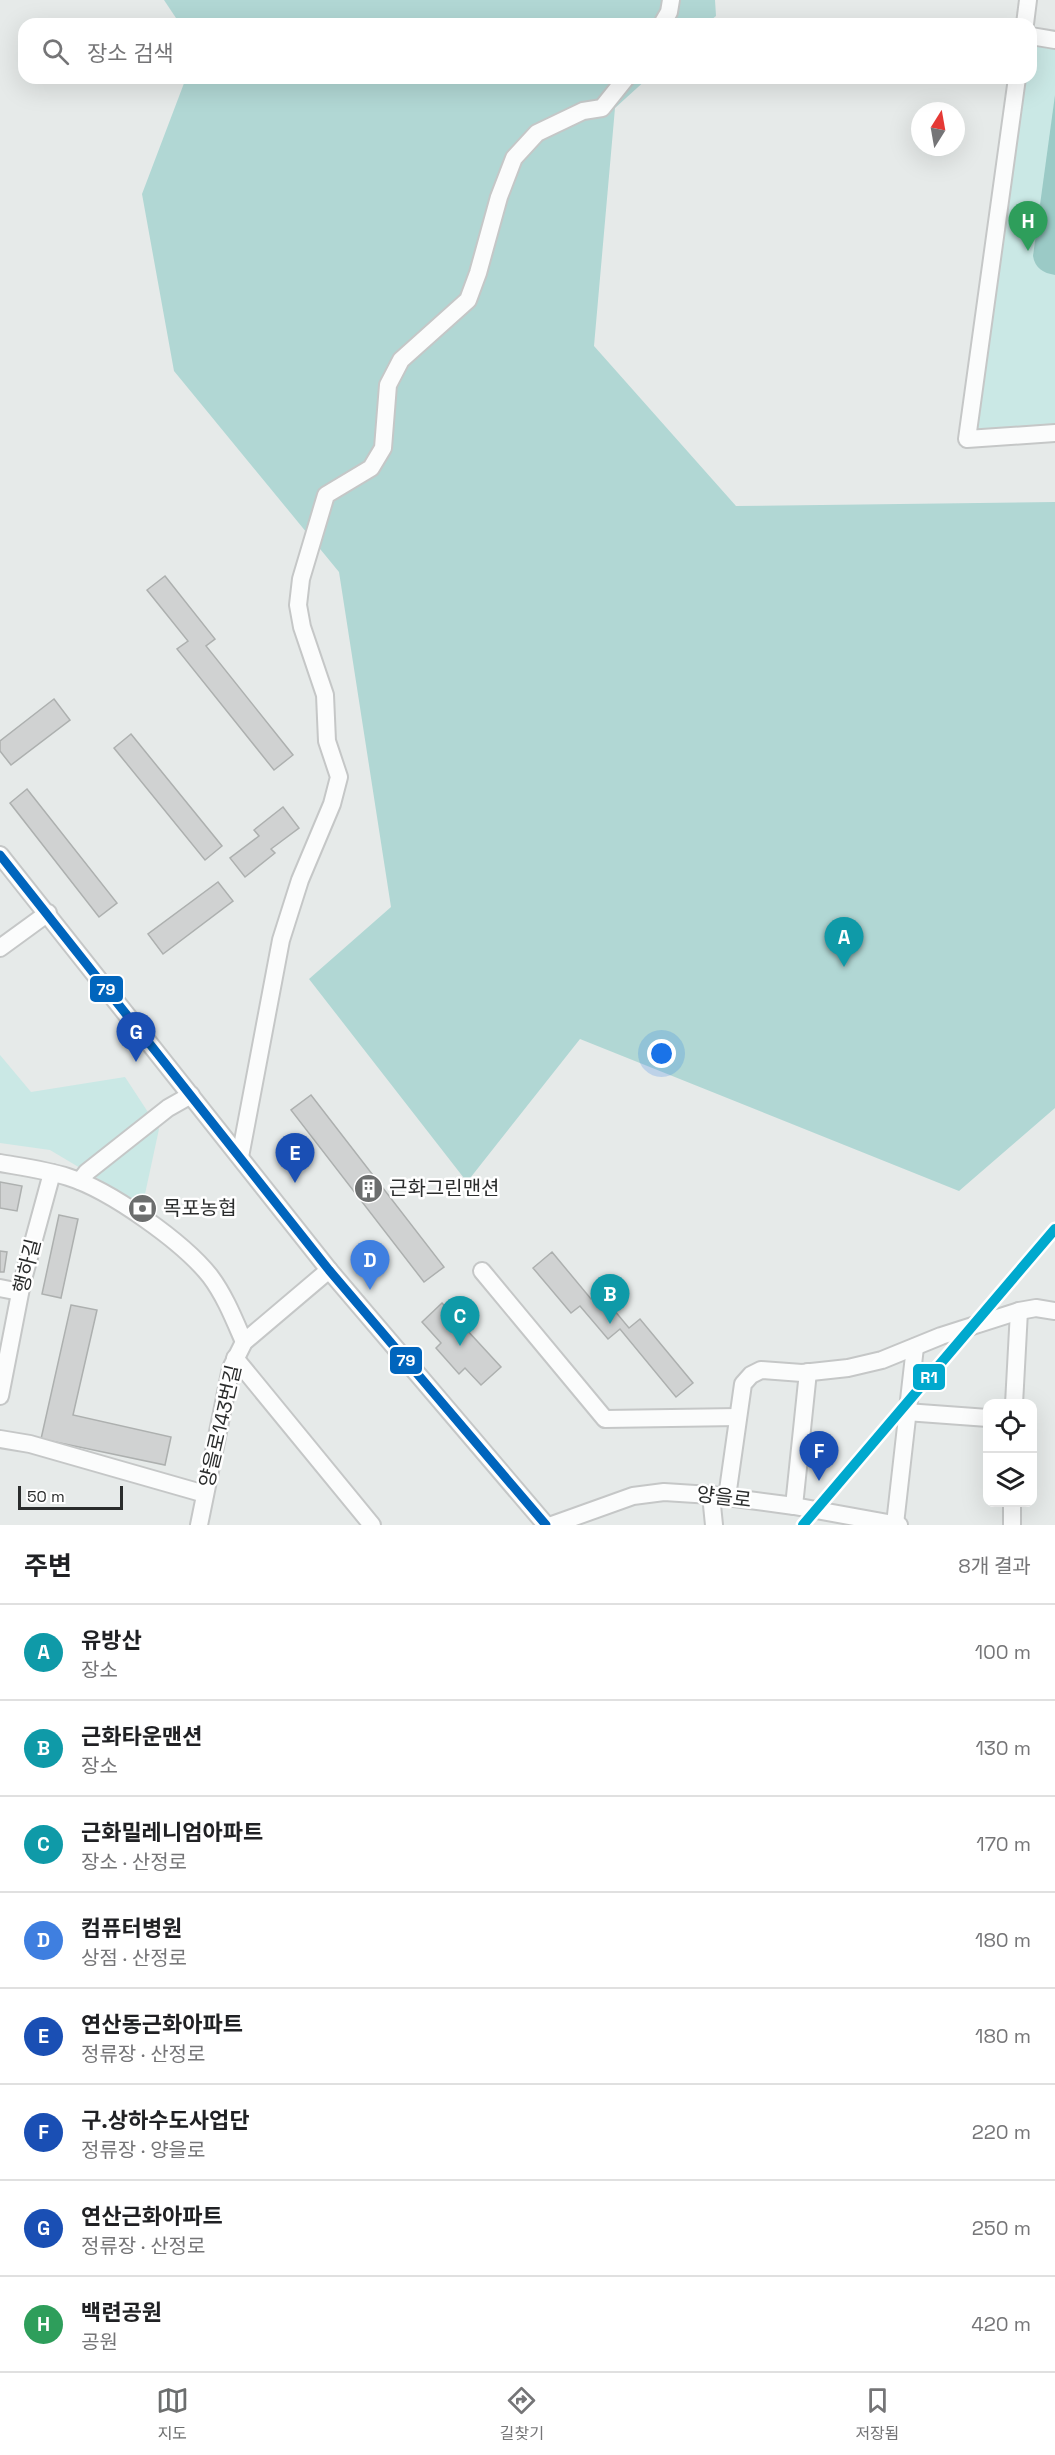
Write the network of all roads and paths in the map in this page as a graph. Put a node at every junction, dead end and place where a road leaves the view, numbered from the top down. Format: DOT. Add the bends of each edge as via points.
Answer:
graph roads {
  1 [pos="671,0"];
  2 [pos="1028,0"];
  3 [pos="666,18"];
  4 [pos="1026,18"];
  5 [pos="1037,37"];
  6 [pos="1055,40"];
  7 [pos="621,84"];
  8 [pos="1016,84"];
  9 [pos="1055,433"];
  10 [pos="0,855"];
  11 [pos="48,913"];
  12 [pos="0,948"];
  13 [pos="191,1095"];
  14 [pos="240,1157"];
  15 [pos="0,1163"];
  16 [pos="52,1173"];
  17 [pos="80,1181"];
  18 [pos="329,1270"];
  19 [pos="482,1271"];
  20 [pos="0,1288"];
  21 [pos="20,1292"];
  22 [pos="1019,1311"];
  23 [pos="1055,1311"];
  24 [pos="244,1342"];
  25 [pos="915,1347"];
  26 [pos="235,1358"];
  27 [pos="808,1372"];
  28 [pos="0,1396"];
  29 [pos="1014,1399"];
  30 [pos="906,1412"];
  31 [pos="738,1417"];
  32 [pos="983,1418"];
  33 [pos="0,1439"];
  34 [pos="205,1494"];
  35 [pos="719,1496"];
  36 [pos="795,1506"];
  37 [pos="1012,1507"];
  38 [pos="199,1525"];
  39 [pos="372,1525"];
  40 [pos="546,1525"];
  41 [pos="552,1525"];
  42 [pos="714,1525"];
  43 [pos="897,1525"];
  44 [pos="1012,1525"];
  1 -- 3 [label="street"];
  2 -- 4 [label="street"];
  5 -- 6 [label="street"];
  7 -- 14 [label="street" via="602,108 583,111 537,133 514,158 468,300 401,360 388,385 383,448 371,468 326,495 300,579 297,605 325,695 327,741 339,777 281,940"];
  8 -- 9 [label="street" via="967,439"];
  10 -- 11 [label="street"];
  11 -- 12 [label="street"];
  11 -- 13 [label="street"];
  13 -- 14 [label="street"];
  13 -- 17 [label="street" via="168,1108"];
  14 -- 18 [label="street"];
  15 -- 16 [label="street, 양을로143번길"];
  16 -- 17 [label="street, 양을로143번길"];
  16 -- 21 [label="street, 행하길"];
  17 -- 24 [label="street, 양을로143번길" via="100,1190 195,1259 223,1295"];
  18 -- 24 [label="street"];
  18 -- 40 [label="street"];
  19 -- 31 [label="street" via="605,1419"];
  20 -- 21 [label="street"];
  21 -- 28 [label="street, 행하길"];
  22 -- 23 [label="street"];
  22 -- 25 [label="street"];
  22 -- 29 [label="street"];
  24 -- 26 [label="street, 양을로143번길"];
  25 -- 27 [label="street" via="848,1368"];
  25 -- 30 [label="street"];
  26 -- 34 [label="street, 양을로143번길"];
  26 -- 39 [label="street"];
  27 -- 31 [label="street" via="761,1370 751,1375 743,1384"];
  27 -- 36 [label="street"];
  30 -- 32 [label="street"];
  30 -- 43 [label="street"];
  31 -- 35 [label="street"];
  33 -- 34 [label="street"];
  34 -- 38 [label="street, 양을로143번길"];
  35 -- 36 [label="street, 양을로"];
  35 -- 41 [label="street, 양을로" via="664,1492 633,1496"];
  35 -- 42 [label="street"];
  36 -- 43 [label="street, 양을로"];
  37 -- 44 [label="street"];
}
